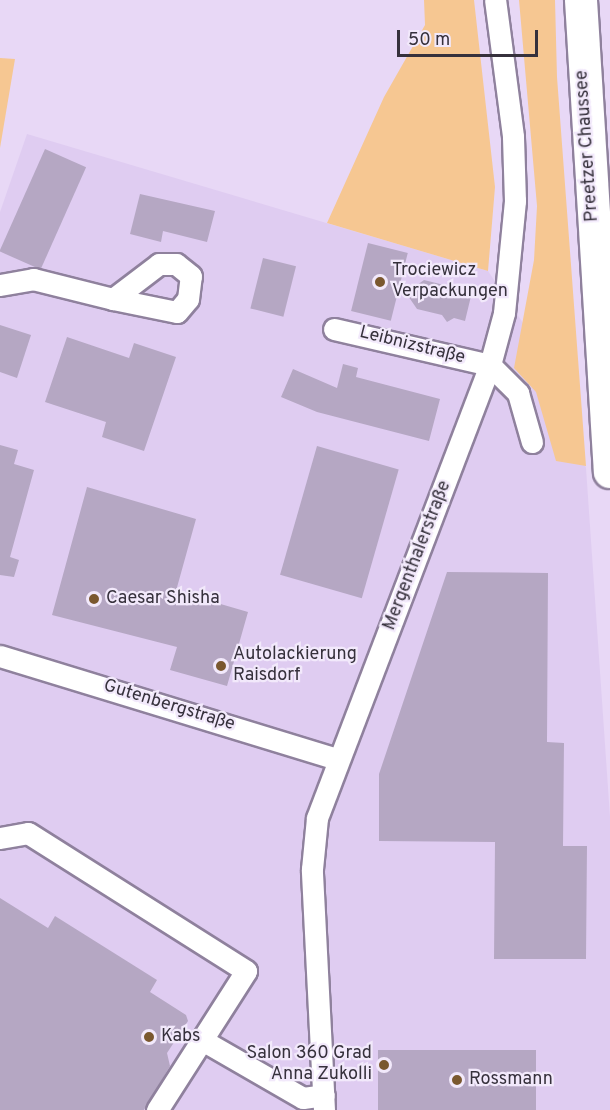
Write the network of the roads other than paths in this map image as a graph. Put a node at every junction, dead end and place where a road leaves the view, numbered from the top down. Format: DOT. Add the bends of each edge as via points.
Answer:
graph roads {
  1 [pos="495,0"];
  2 [pos="581,0"];
  3 [pos="0,285"];
  4 [pos="113,299"];
  5 [pos="334,329"];
  6 [pos="490,365"];
  7 [pos="532,442"];
  8 [pos="610,472"];
  9 [pos="0,656"];
  10 [pos="337,759"];
  11 [pos="0,838"];
  12 [pos="201,1040"];
  13 [pos="324,1102"];
  14 [pos="157,1110"];
  1 -- 6 [label="street, Mergenthalerstraße" via="513,136 515,201 504,313"];
  2 -- 8 [label="highway, Preetzer Chaussee"];
  3 -- 4 [label="street" via="33,279"];
  5 -- 6 [label="street, Leibnizstraße"];
  6 -- 7 [label="street" via="519,393"];
  6 -- 10 [label="street, Mergenthalerstraße"];
  9 -- 10 [label="street, Gutenbergstraße"];
  10 -- 13 [label="street, Mergenthalerstraße" via="317,818 312,869"];
  11 -- 12 [label="street" via="28,833 246,971"];
  12 -- 13 [label="street" via="303,1098"];
  12 -- 14 [label="street"];
}
